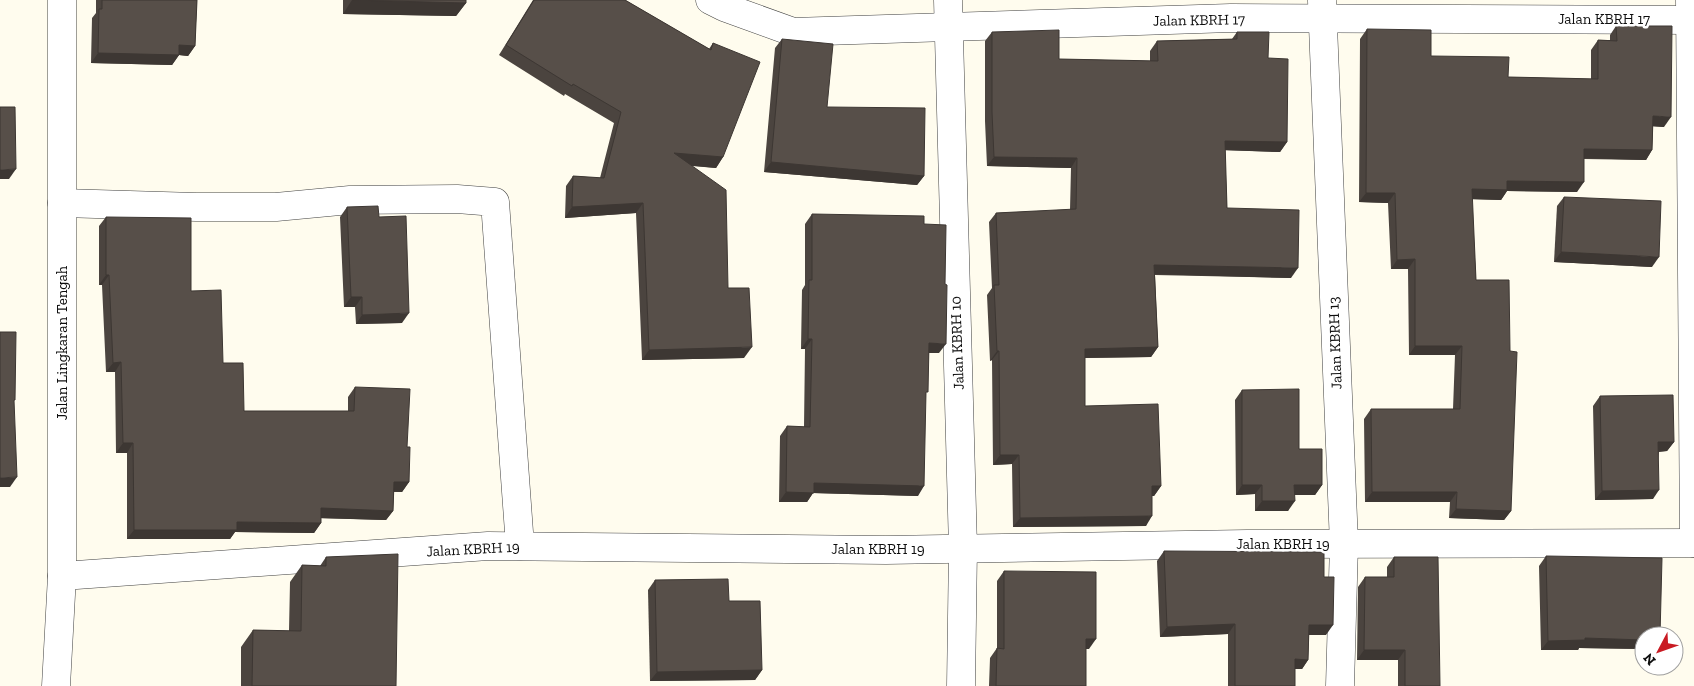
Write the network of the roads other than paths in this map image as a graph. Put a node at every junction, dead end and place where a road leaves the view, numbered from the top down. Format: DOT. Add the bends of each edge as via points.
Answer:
graph roads {
  1 [pos="62,0"];
  2 [pos="710,0"];
  3 [pos="948,0"];
  4 [pos="1322,9"];
  5 [pos="1691,13"];
  6 [pos="948,27"];
  7 [pos="62,204"];
  8 [pos="1694,543"];
  9 [pos="1344,544"];
  10 [pos="520,546"];
  11 [pos="963,548"];
  12 [pos="62,576"];
  13 [pos="56,686"];
  14 [pos="961,686"];
  15 [pos="1340,686"];
  1 -- 7 [label="street, Jalan Lingkaran Tengah"];
  2 -- 6 [label="street, Jalan KBRH 17" via="793,32"];
  3 -- 6 [label="street, Jalan KBRH 10"];
  4 -- 5 [label="street, Jalan KBRH 17"];
  4 -- 6 [label="street, Jalan KBRH 17" via="1231,18"];
  4 -- 9 [label="street, Jalan KBRH 13"];
  5 -- 8 [label="street"];
  6 -- 11 [label="street, Jalan KBRH 10"];
  7 -- 10 [label="street" via="276,207 350,200 495,202"];
  7 -- 12 [label="street, Jalan Lingkaran Tengah"];
  8 -- 9 [label="street, Jalan KBRH 19"];
  9 -- 11 [label="street, Jalan KBRH 19"];
  9 -- 15 [label="street, Jalan KBRH 13"];
  10 -- 11 [label="street, Jalan KBRH 19"];
  10 -- 12 [label="street, Jalan KBRH 19"];
  11 -- 14 [label="street, Jalan KBRH 10"];
  12 -- 13 [label="street, Jalan Lingkaran Tengah"];
}
